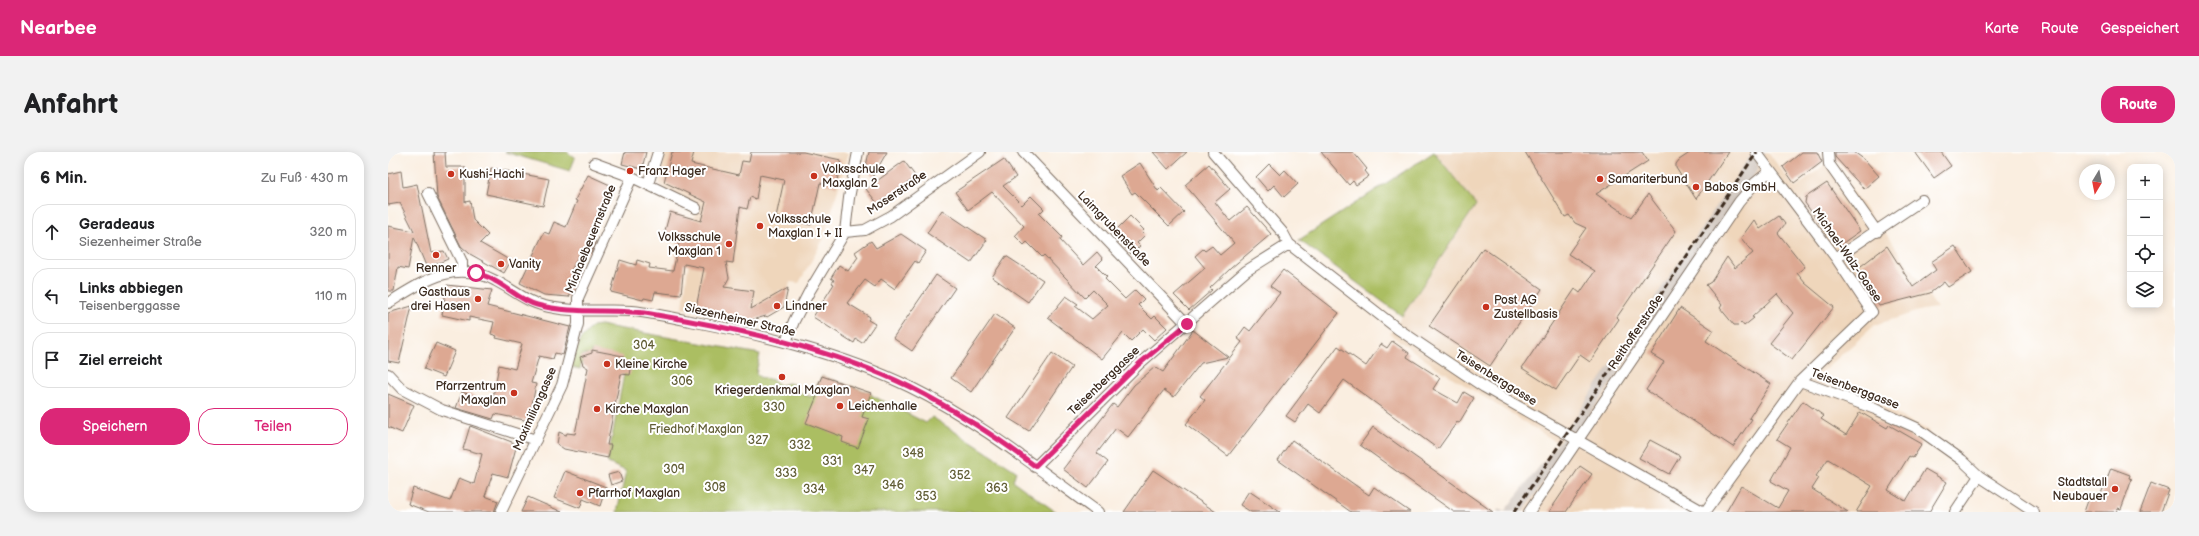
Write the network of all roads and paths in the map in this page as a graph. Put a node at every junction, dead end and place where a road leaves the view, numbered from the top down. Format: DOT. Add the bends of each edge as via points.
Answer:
graph roads {
  1 [pos="658,152"];
  2 [pos="858,152"];
  3 [pos="980,152"];
  4 [pos="1023,152"];
  5 [pos="1213,152"];
  6 [pos="1756,152"];
  7 [pos="1828,152"];
  8 [pos="594,163"];
  9 [pos="1770,171"];
  10 [pos="632,177"];
  11 [pos="648,184"];
  12 [pos="428,193"];
  13 [pos="1922,200"];
  14 [pos="696,208"];
  15 [pos="845,232"];
  16 [pos="1877,232"];
  17 [pos="1289,244"];
  18 [pos="1836,258"];
  19 [pos="462,270"];
  20 [pos="388,303"];
  21 [pos="578,312"];
  22 [pos="1187,324"];
  23 [pos="786,342"];
  24 [pos="388,374"];
  25 [pos="1800,381"];
  26 [pos="536,440"];
  27 [pos="1578,441"];
  28 [pos="1035,466"];
  29 [pos="1979,476"];
  30 [pos="501,512"];
  31 [pos="1098,512"];
  32 [pos="1529,512"];
  33 [pos="1704,512"];
  34 [pos="1955,512"];
  35 [pos="2034,512"];
  1 -- 11 [label="street"];
  2 -- 15 [label="street" via="848,198"];
  3 -- 15 [label="street, Moserstraße" via="891,216 865,230"];
  4 -- 22 [label="street, Laimgrubenstraße"];
  5 -- 17 [label="street, Teisenberggasse" via="1283,233"];
  6 -- 9 [label="street, Michael-Walz-Gasse"];
  7 -- 16 [label="street" via="1829,164"];
  8 -- 10 [label="street"];
  9 -- 18 [label="street, Michael-Walz-Gasse"];
  9 -- 27 [label="street, Reithofferstraße" via="1754,183 1739,202"];
  10 -- 11 [label="street"];
  10 -- 21 [label="street, Michaelbeuernstraße" via="578,298"];
  11 -- 14 [label="street"];
  12 -- 19 [label="street" via="462,262"];
  13 -- 16 [label="street"];
  15 -- 23 [label="street" via="809,292"];
  16 -- 18 [label="street"];
  17 -- 22 [label="street, Teisenberggasse" via="1246,271"];
  17 -- 27 [label="street, Teisenberggasse" via="1437,357"];
  18 -- 25 [label="street, Michael-Walz-Gasse" via="1872,312"];
  19 -- 20 [label="street" via="423,283"];
  19 -- 21 [label="street, Siezenheimer Straße" via="495,280 535,305"];
  21 -- 23 [label="street, Siezenheimer Straße" via="632,311 690,320"];
  21 -- 26 [label="street, Maximiliangasse" via="578,324 562,385"];
  22 -- 28 [label="street, Teisenberggasse" via="1139,364"];
  23 -- 28 [label="street, Siezenheimer Straße" via="910,387 960,416"];
  24 -- 26 [label="street" via="402,389 457,416"];
  25 -- 29 [label="street, Teisenberggasse" via="1917,428 1962,460"];
  25 -- 33 [label="street, Teisenberggasse"];
  26 -- 30 [label="street, Maximiliangasse"];
  27 -- 32 [label="street, Reithofferstraße"];
  27 -- 33 [label="street, Teisenberggasse"];
  28 -- 31 [label="street, Siezenheimer Straße"];
  29 -- 34 [label="street"];
  29 -- 35 [label="street, Teisenberggasse"];
}
